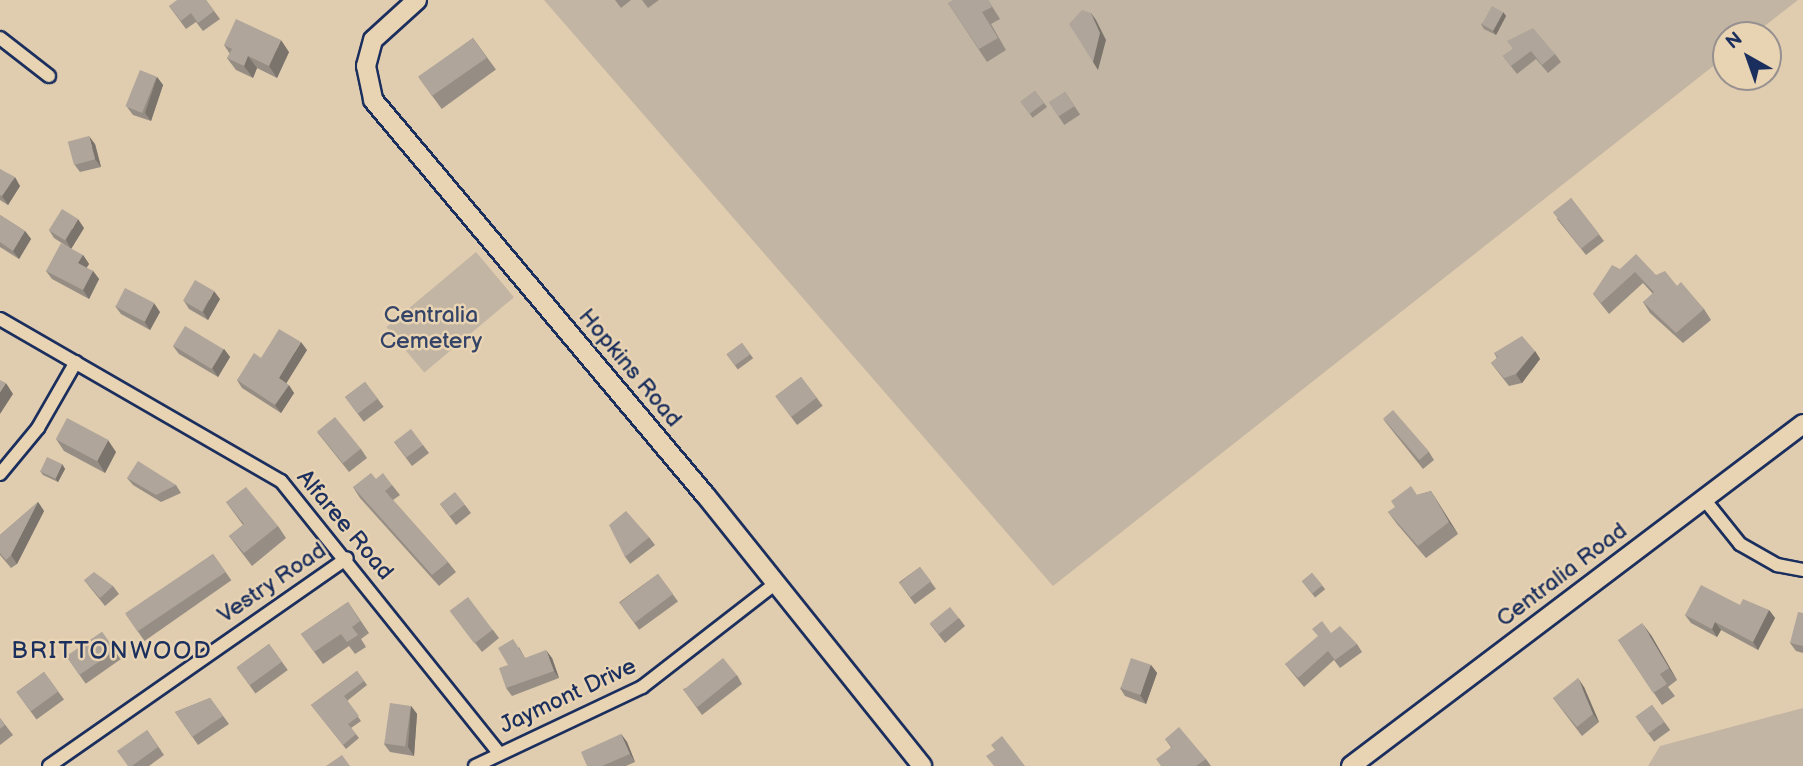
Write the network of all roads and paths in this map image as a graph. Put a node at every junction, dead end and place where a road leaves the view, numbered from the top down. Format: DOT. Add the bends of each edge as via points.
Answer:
graph roads {
  1 [pos="417,0"];
  2 [pos="0,38"];
  3 [pos="49,76"];
  4 [pos="0,319"];
  5 [pos="76,362"];
  6 [pos="1803,424"];
  7 [pos="0,474"];
  8 [pos="1703,499"];
  9 [pos="347,558"];
  10 [pos="1803,570"];
  11 [pos="776,583"];
  12 [pos="499,753"];
  13 [pos="49,766"];
  14 [pos="475,766"];
  15 [pos="922,766"];
  16 [pos="1351,766"];
  1 -- 11 [label="main road, Hopkins Road" via="373,40 366,66 373,100"];
  2 -- 3 [label="street"];
  4 -- 5 [label="street, Alfaree Road"];
  5 -- 7 [label="street" via="38,428"];
  5 -- 9 [label="street, Alfaree Road" via="258,464 302,500"];
  6 -- 8 [label="main road, Centralia Road"];
  8 -- 10 [label="street" via="1740,544 1777,565"];
  8 -- 16 [label="main road, Centralia Road"];
  9 -- 12 [label="street, Alfaree Road"];
  9 -- 13 [label="street, Vestry Road"];
  11 -- 12 [label="street, Jaymont Drive" via="642,687"];
  11 -- 15 [label="main road, Hopkins Road"];
  12 -- 14 [label="street, Jaymont Drive"];
}
